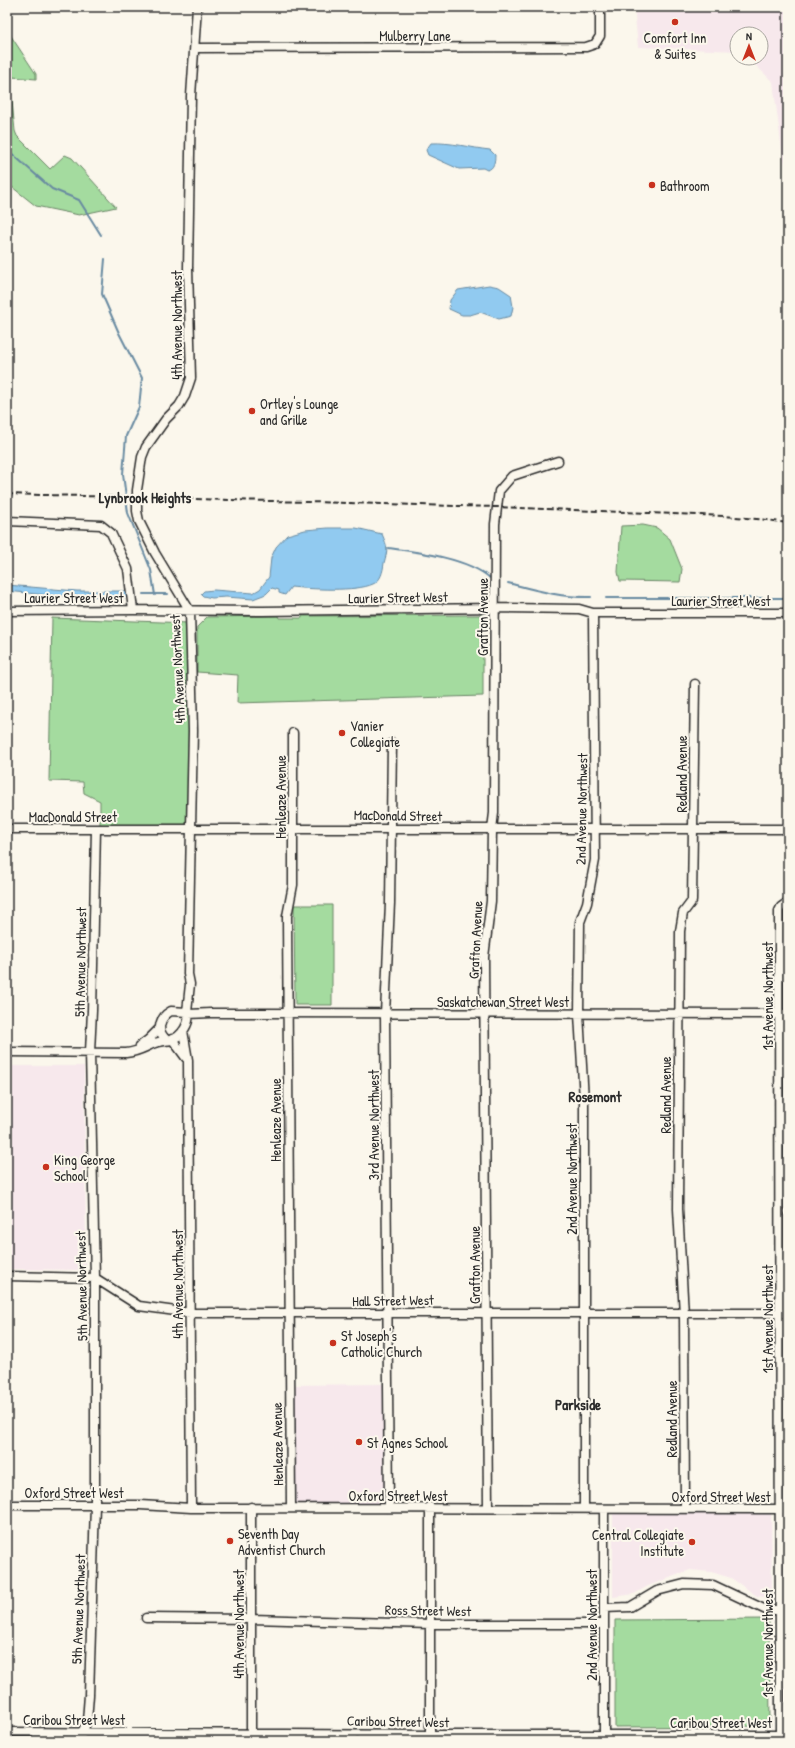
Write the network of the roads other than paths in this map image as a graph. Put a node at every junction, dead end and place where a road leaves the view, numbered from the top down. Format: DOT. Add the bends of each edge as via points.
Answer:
graph roads {
  1 [pos="197,7"];
  2 [pos="600,7"];
  3 [pos="195,48"];
  4 [pos="558,460"];
  5 [pos="7,521"];
  6 [pos="495,608"];
  7 [pos="133,610"];
  8 [pos="7,611"];
  9 [pos="190,611"];
  10 [pos="593,613"];
  11 [pos="788,613"];
  12 [pos="695,684"];
  13 [pos="293,734"];
  14 [pos="392,743"];
  15 [pos="788,828"];
  16 [pos="7,829"];
  17 [pos="96,829"];
  18 [pos="192,829"];
  19 [pos="292,829"];
  20 [pos="391,829"];
  21 [pos="492,829"];
  22 [pos="596,829"];
  23 [pos="694,829"];
  24 [pos="788,902"];
  25 [pos="188,974"];
  26 [pos="177,1011"];
  27 [pos="288,1014"];
  28 [pos="385,1014"];
  29 [pos="486,1014"];
  30 [pos="580,1014"];
  31 [pos="679,1014"];
  32 [pos="784,1014"];
  33 [pos="188,1017"];
  34 [pos="160,1028"];
  35 [pos="183,1031"];
  36 [pos="170,1040"];
  37 [pos="7,1052"];
  38 [pos="90,1052"];
  39 [pos="120,1052"];
  40 [pos="188,1060"];
  41 [pos="7,1276"];
  42 [pos="95,1278"];
  43 [pos="190,1313"];
  44 [pos="388,1313"];
  45 [pos="585,1313"];
  46 [pos="784,1313"];
  47 [pos="289,1314"];
  48 [pos="487,1314"];
  49 [pos="684,1314"];
  50 [pos="7,1505"];
  51 [pos="95,1505"];
  52 [pos="251,1507"];
  53 [pos="291,1507"];
  54 [pos="389,1507"];
  55 [pos="430,1507"];
  56 [pos="191,1508"];
  57 [pos="488,1508"];
  58 [pos="584,1508"];
  59 [pos="685,1509"];
  60 [pos="784,1509"];
  61 [pos="604,1510"];
  62 [pos="604,1608"];
  63 [pos="780,1610"];
  64 [pos="146,1618"];
  65 [pos="252,1619"];
  66 [pos="784,1619"];
  67 [pos="430,1624"];
  68 [pos="604,1624"];
  69 [pos="7,1732"];
  70 [pos="82,1732"];
  71 [pos="251,1737"];
  72 [pos="783,1737"];
  73 [pos="430,1738"];
  74 [pos="604,1738"];
  75 [pos="79,1741"];
  1 -- 3 [label="street, 4th Avenue Northwest"];
  2 -- 3 [label="street, Mulberry Lane" via="600,36 595,44 586,47"];
  3 -- 9 [label="street, 4th Avenue Northwest" via="191,96 188,268 191,378 180,406 166,419 146,447 137,490 139,521"];
  4 -- 6 [label="street, Grafton Avenue" via="512,476 499,491 495,524"];
  5 -- 7 [label="street" via="101,525 111,533 128,569"];
  6 -- 9 [label="street, Laurier Street West"];
  6 -- 10 [label="street, Laurier Street West" via="579,609"];
  6 -- 21 [label="street, Grafton Avenue"];
  7 -- 8 [label="street, Laurier Street West"];
  7 -- 9 [label="street, Laurier Street West"];
  9 -- 18 [label="street, 4th Avenue Northwest"];
  10 -- 11 [label="street, Laurier Street West"];
  10 -- 22 [label="street, 2nd Avenue Northwest"];
  12 -- 23 [label="street, Redland Avenue"];
  13 -- 19 [label="street, Henleaze Avenue"];
  14 -- 20 [label="street, 3rd Avenue Northwest"];
  15 -- 23 [label="street, MacDonald Street"];
  16 -- 17 [label="street, MacDonald Street"];
  17 -- 18 [label="street, MacDonald Street"];
  17 -- 38 [label="street, 5th Avenue Northwest"];
  18 -- 19 [label="street, MacDonald Street"];
  18 -- 25 [label="street, 4th Avenue Northwest"];
  19 -- 20 [label="street, MacDonald Street"];
  19 -- 27 [label="street, Henleaze Avenue" via="293,885 287,916"];
  20 -- 21 [label="street, MacDonald Street"];
  20 -- 28 [label="street, 3rd Avenue Northwest"];
  21 -- 22 [label="street, MacDonald Street"];
  21 -- 29 [label="street, Grafton Avenue" via="491,901 484,957"];
  22 -- 23 [label="street, MacDonald Street"];
  22 -- 30 [label="street, 2nd Avenue Northwest" via="595,860 587,903 580,922"];
  23 -- 31 [label="street, Redland Avenue" via="692,901 683,914 680,931"];
  24 -- 32 [label="street, 1st Avenue Northwest" via="779,912"];
  25 -- 26 [label="street, 4th Avenue Northwest" via="184,1000"];
  25 -- 33 [label="street, 4th Avenue Northwest"];
  26 -- 33 [label="street"];
  26 -- 34 [label="street" via="166,1014 162,1018"];
  27 -- 28 [label="street, Saskatchewan Street West"];
  27 -- 33 [label="street, Saskatchewan Street West" via="218,1014"];
  27 -- 47 [label="street, Henleaze Avenue"];
  28 -- 29 [label="street, Saskatchewan Street West"];
  28 -- 44 [label="street, 3rd Avenue Northwest"];
  29 -- 30 [label="street, Saskatchewan Street West"];
  29 -- 48 [label="street, Grafton Avenue"];
  30 -- 31 [label="street, Saskatchewan Street West"];
  30 -- 45 [label="street, 2nd Avenue Northwest" via="584,1100"];
  31 -- 32 [label="street, Saskatchewan Street West"];
  31 -- 49 [label="street, Redland Avenue" via="678,1209"];
  32 -- 46 [label="street, 1st Avenue Northwest"];
  33 -- 35 [label="street"];
  34 -- 36 [label="street" via="161,1033"];
  34 -- 39 [label="street" via="140,1046"];
  35 -- 36 [label="street"];
  35 -- 40 [label="street, 4th Avenue Northwest"];
  36 -- 39 [label="street" via="155,1043 140,1051"];
  36 -- 40 [label="street"];
  37 -- 38 [label="street"];
  38 -- 39 [label="street"];
  38 -- 42 [label="street, 5th Avenue Northwest"];
  40 -- 43 [label="street, 4th Avenue Northwest"];
  41 -- 42 [label="street"];
  42 -- 43 [label="street, Hall Street West" via="139,1306"];
  42 -- 51 [label="street, 5th Avenue Northwest"];
  43 -- 47 [label="street, Hall Street West"];
  43 -- 56 [label="street, 4th Avenue Northwest"];
  44 -- 47 [label="street, Hall Street West"];
  44 -- 48 [label="street, Hall Street West"];
  44 -- 54 [label="street, 3rd Avenue Northwest"];
  45 -- 48 [label="street, Hall Street West"];
  45 -- 49 [label="street, Hall Street West"];
  45 -- 58 [label="street, 2nd Avenue Northwest"];
  46 -- 49 [label="street, Hall Street West"];
  46 -- 60 [label="street, 1st Avenue Northwest"];
  47 -- 53 [label="street, Henleaze Avenue"];
  48 -- 57 [label="street, Grafton Avenue"];
  49 -- 59 [label="street, Redland Avenue"];
  50 -- 51 [label="street, Oxford Street West"];
  51 -- 56 [label="street, Oxford Street West"];
  51 -- 70 [label="street, 5th Avenue Northwest" via="89,1695 87,1721"];
  52 -- 53 [label="street, Oxford Street West"];
  52 -- 56 [label="street, Oxford Street West"];
  52 -- 65 [label="street, 4th Avenue Northwest"];
  53 -- 54 [label="street, Oxford Street West"];
  54 -- 55 [label="street, Oxford Street West"];
  55 -- 57 [label="street, Oxford Street West"];
  55 -- 67 [label="street"];
  57 -- 58 [label="street, Oxford Street West"];
  58 -- 61 [label="street, Oxford Street West"];
  59 -- 60 [label="street, Oxford Street West"];
  59 -- 61 [label="street, Oxford Street West"];
  60 -- 63 [label="street, 1st Avenue Northwest"];
  61 -- 62 [label="street, 2nd Avenue Northwest"];
  62 -- 63 [label="street" via="630,1608 657,1591 684,1584 713,1585 766,1610"];
  62 -- 68 [label="street, 2nd Avenue Northwest"];
  63 -- 66 [label="street, 1st Avenue Northwest"];
  64 -- 65 [label="street, Ross Street West"];
  65 -- 67 [label="street, Ross Street West"];
  65 -- 71 [label="street, 4th Avenue Northwest"];
  66 -- 72 [label="street, 1st Avenue Northwest"];
  67 -- 68 [label="street, Ross Street West"];
  67 -- 73 [label="street"];
  68 -- 74 [label="street, 2nd Avenue Northwest"];
  69 -- 70 [label="street, Caribou Street West"];
  70 -- 71 [label="street, Caribou Street West"];
  70 -- 75 [label="street, 5th Avenue Northwest"];
  71 -- 73 [label="street, Caribou Street West"];
  72 -- 74 [label="street, Caribou Street West"];
  73 -- 74 [label="street, Caribou Street West"];
}
